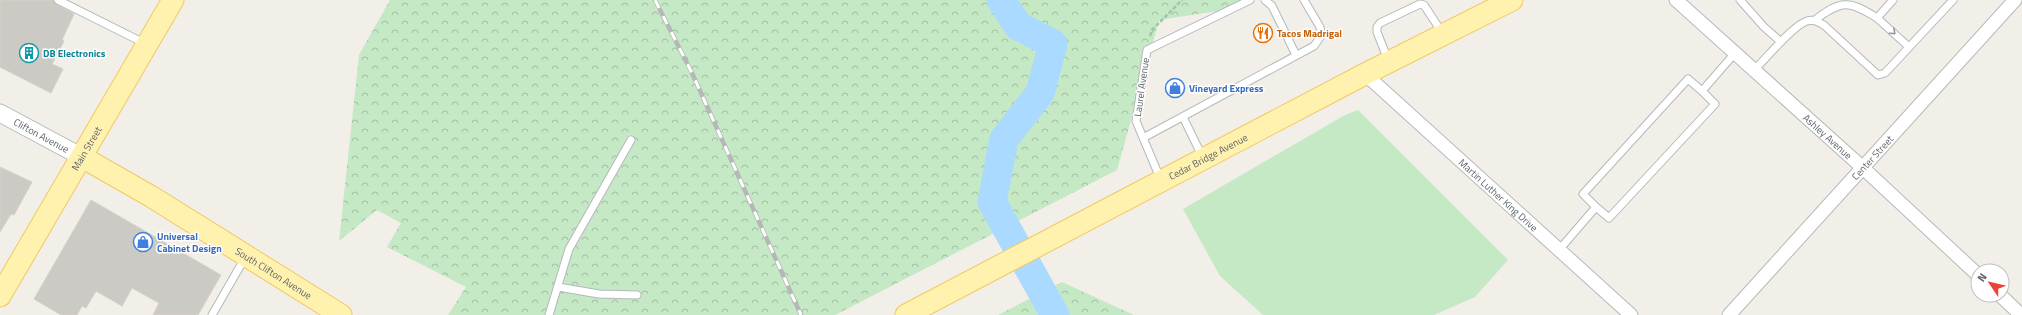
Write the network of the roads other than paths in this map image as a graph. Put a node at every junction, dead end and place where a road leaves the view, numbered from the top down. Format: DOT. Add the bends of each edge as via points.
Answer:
graph roads {
  1 [pos="58,0"];
  2 [pos="173,0"];
  3 [pos="1250,0"];
  4 [pos="1265,0"];
  5 [pos="1304,0"];
  6 [pos="1512,0"];
  7 [pos="1676,0"];
  8 [pos="1740,0"];
  9 [pos="1893,0"];
  10 [pos="1953,0"];
  11 [pos="2015,0"];
  12 [pos="1877,18"];
  13 [pos="1815,20"];
  14 [pos="1443,35"];
  15 [pos="1781,42"];
  16 [pos="148,45"];
  17 [pos="1910,47"];
  18 [pos="1735,54"];
  19 [pos="1296,55"];
  20 [pos="1389,62"];
  21 [pos="1754,70"];
  22 [pos="1365,74"];
  23 [pos="1702,91"];
  24 [pos="0,113"];
  25 [pos="1183,117"];
  26 [pos="1143,138"];
  27 [pos="631,140"];
  28 [pos="82,157"];
  29 [pos="1204,160"];
  30 [pos="1863,168"];
  31 [pos="1162,182"];
  32 [pos="1596,206"];
  33 [pos="1559,250"];
  34 [pos="246,256"];
  35 [pos="1970,268"];
  36 [pos="558,287"];
  37 [pos="1,293"];
  38 [pos="637,295"];
  39 [pos="2008,303"];
  40 [pos="212,315"];
  41 [pos="341,315"];
  42 [pos="549,315"];
  43 [pos="906,315"];
  44 [pos="1631,315"];
  45 [pos="1729,315"];
  46 [pos="2021,315"];
  1 -- 16 [label="lane"];
  2 -- 16 [label="main road, Main Street"];
  3 -- 26 [label="lane, Laurel Avenue" via="1147,50 1136,121"];
  4 -- 19 [label="lane" via="1272,6"];
  5 -- 19 [label="lane" via="1320,27 1321,36 1314,46"];
  6 -- 14 [label="main road, Cedar Bridge Avenue"];
  7 -- 18 [label="street, Ashley Avenue"];
  8 -- 15 [label="lane"];
  9 -- 12 [label="lane"];
  10 -- 17 [label="lane"];
  11 -- 30 [label="street, Center Street"];
  12 -- 13 [label="lane" via="1861,4 1844,0 1831,4"];
  12 -- 17 [label="lane, one-way"];
  13 -- 15 [label="lane" via="1806,21"];
  13 -- 17 [label="lane" via="1825,26 1878,76 1885,73"];
  14 -- 20 [label="main road, Cedar Bridge Avenue"];
  14 -- 20 [label="lane" via="1427,6 1420,4 1380,23 1376,27 1377,32"];
  15 -- 21 [label="lane"];
  16 -- 28 [label="main road, Main Street"];
  18 -- 21 [label="street, Ashley Avenue"];
  18 -- 23 [label="lane"];
  19 -- 25 [label="lane"];
  20 -- 22 [label="main road, Cedar Bridge Avenue"];
  21 -- 30 [label="street, Ashley Avenue"];
  22 -- 29 [label="main road, Cedar Bridge Avenue"];
  22 -- 33 [label="street, Martin Luther King Drive"];
  23 -- 32 [label="lane" via="1715,104 1609,218"];
  23 -- 32 [label="lane" via="1688,79 1583,194"];
  24 -- 28 [label="street, Clifton Avenue"];
  25 -- 26 [label="lane"];
  25 -- 29 [label="lane"];
  26 -- 31 [label="lane, Laurel Avenue"];
  27 -- 36 [label="lane" via="568,249"];
  28 -- 34 [label="main road, South Clifton Avenue"];
  28 -- 37 [label="main road, Main Street"];
  29 -- 31 [label="main road, Cedar Bridge Avenue"];
  30 -- 35 [label="street, Ashley Avenue"];
  30 -- 45 [label="street, Center Street"];
  31 -- 43 [label="main road, Cedar Bridge Avenue"];
  32 -- 33 [label="lane"];
  33 -- 44 [label="street, Martin Luther King Drive"];
  34 -- 40 [label="lane"];
  34 -- 41 [label="main road, South Clifton Avenue"];
  36 -- 38 [label="lane" via="599,294"];
  36 -- 42 [label="lane"];
  39 -- 46 [label="street"];
}
